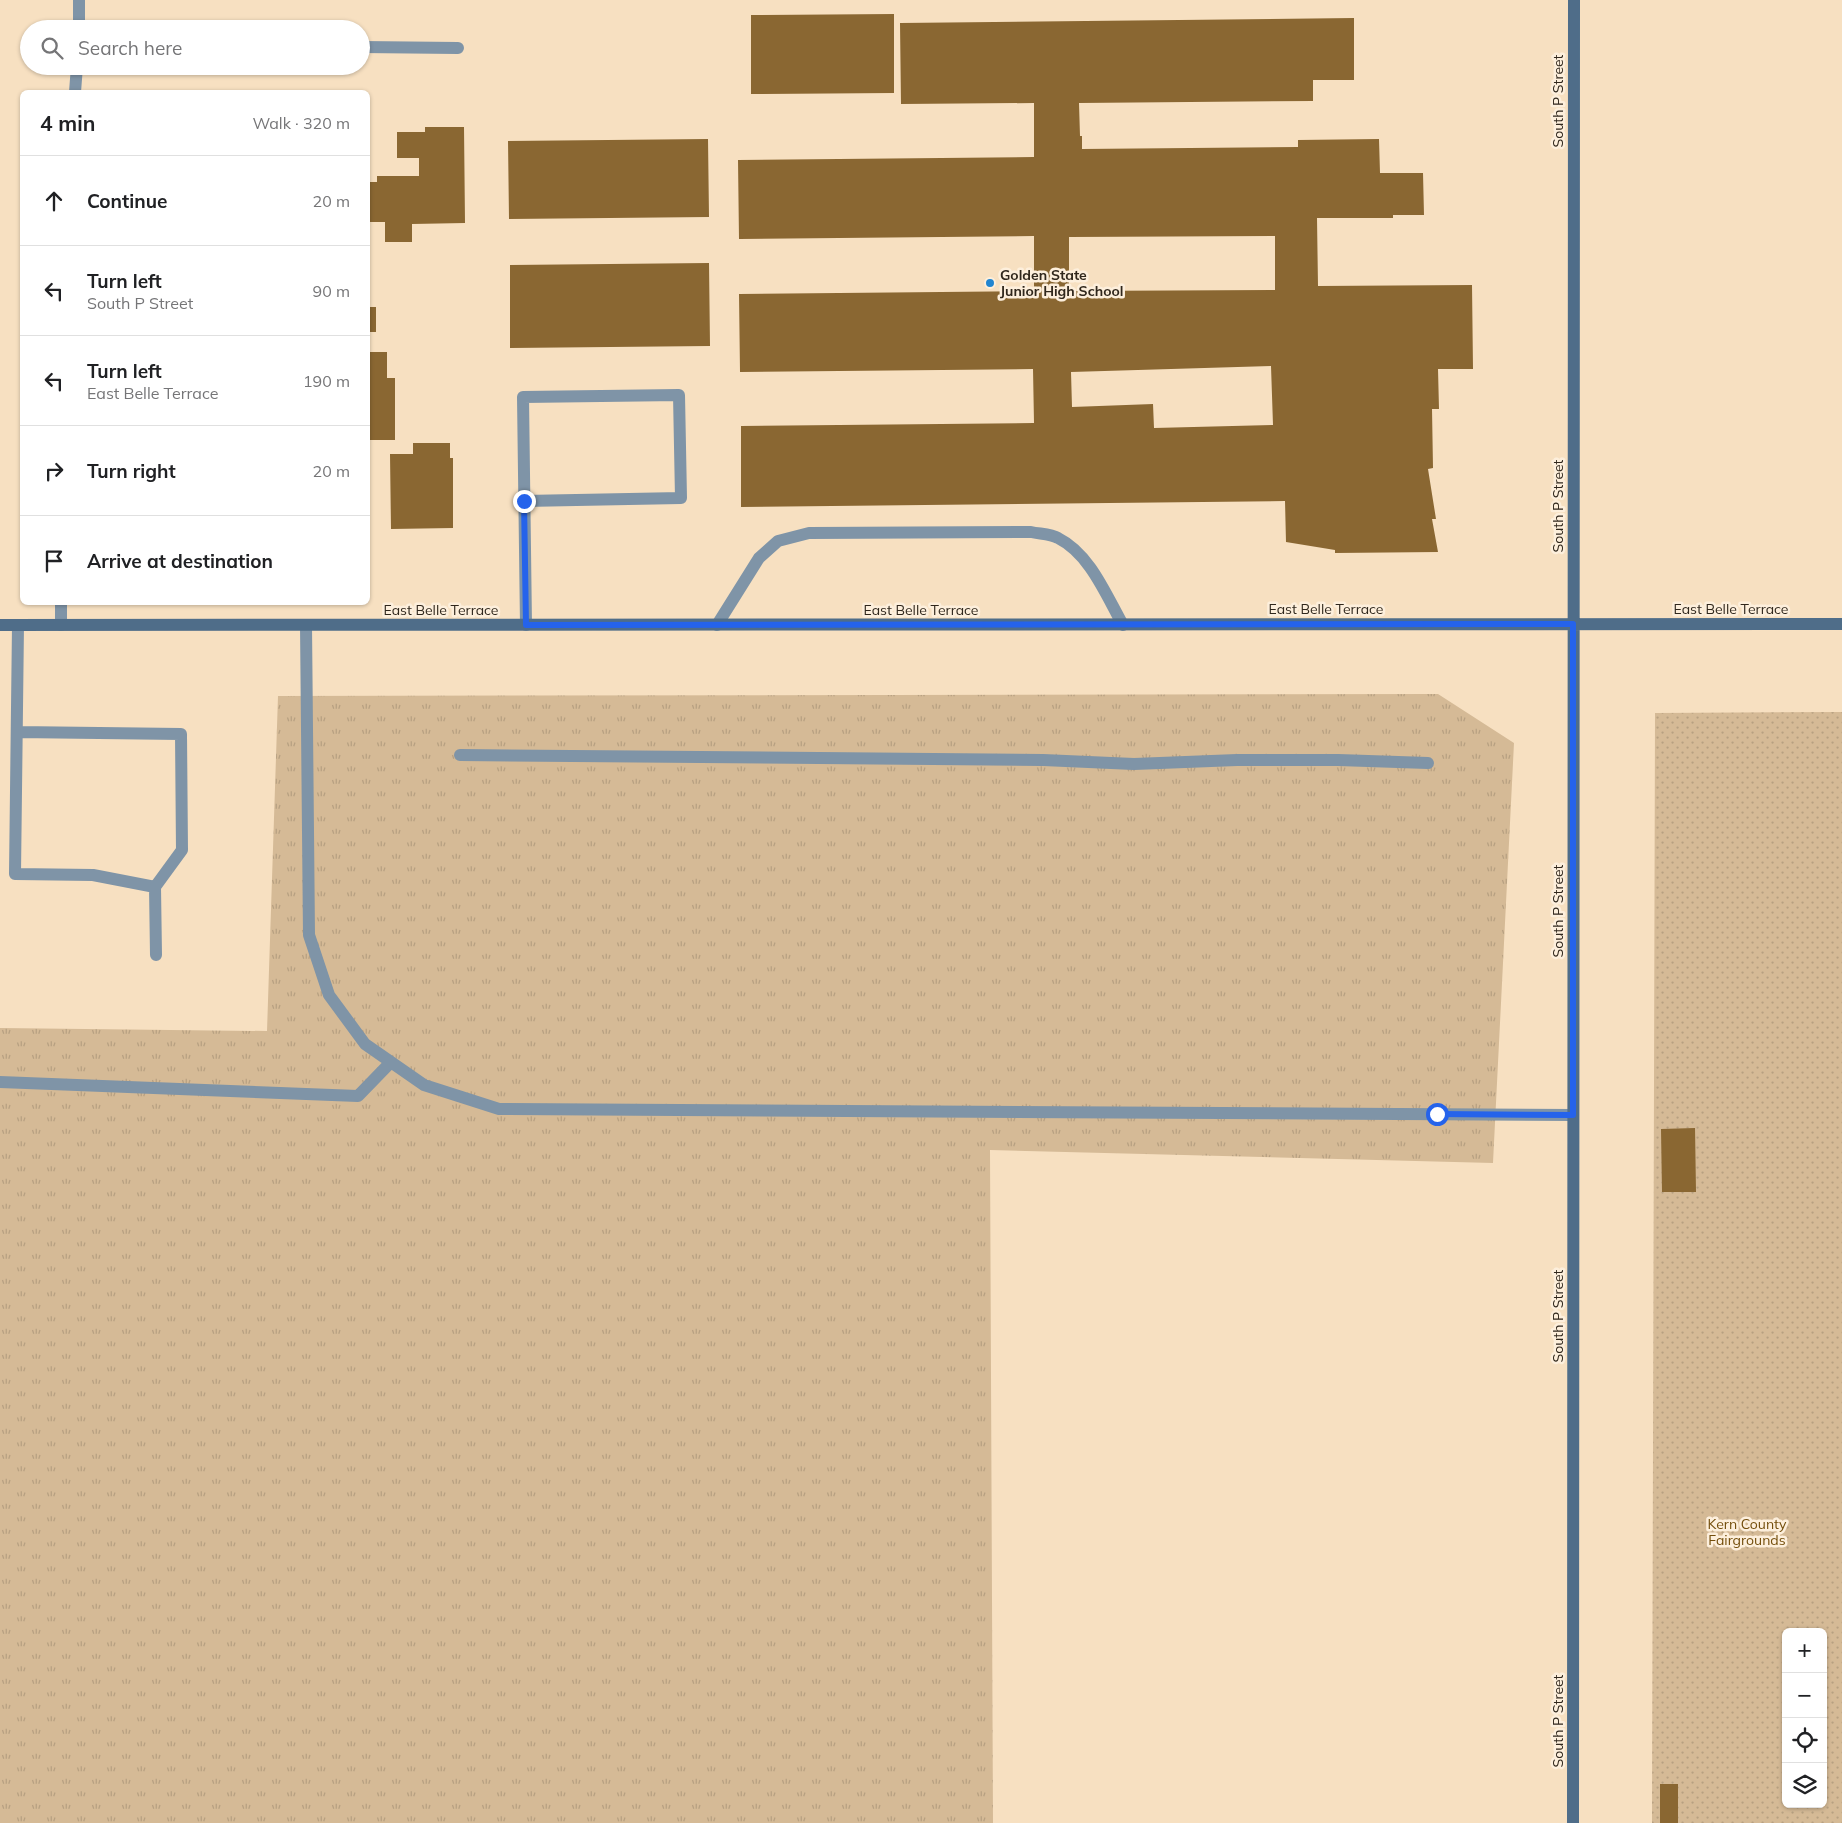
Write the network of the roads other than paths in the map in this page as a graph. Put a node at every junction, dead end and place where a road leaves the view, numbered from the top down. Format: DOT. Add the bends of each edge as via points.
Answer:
graph roads {
  1 [pos="79,0"];
  2 [pos="1574,0"];
  3 [pos="79,20"];
  4 [pos="370,47"];
  5 [pos="458,48"];
  6 [pos="76,75"];
  7 [pos="75,90"];
  8 [pos="524,501"];
  9 [pos="61,605"];
  10 [pos="1573,624"];
  11 [pos="1842,624"];
  12 [pos="0,625"];
  13 [pos="18,625"];
  14 [pos="61,625"];
  15 [pos="306,625"];
  16 [pos="526,625"];
  17 [pos="717,625"];
  18 [pos="1123,625"];
  19 [pos="17,732"];
  20 [pos="460,756"];
  21 [pos="1428,763"];
  22 [pos="155,887"];
  23 [pos="156,955"];
  24 [pos="391,1062"];
  25 [pos="0,1082"];
  26 [pos="1573,1115"];
  27 [pos="1573,1823"];
  1 -- 3 [label="street"];
  2 -- 10 [label="street, South P Street"];
  4 -- 5 [label="street"];
  6 -- 7 [label="street"];
  8 -- 8 [label="street" via="523,397 679,395 681,498"];
  8 -- 16 [label="street"];
  9 -- 14 [label="street"];
  10 -- 11 [label="street, East Belle Terrace"];
  10 -- 18 [label="street, East Belle Terrace"];
  10 -- 26 [label="street, South P Street"];
  12 -- 13 [label="street, East Belle Terrace"];
  13 -- 14 [label="street, East Belle Terrace"];
  13 -- 19 [label="street"];
  14 -- 15 [label="street, East Belle Terrace"];
  15 -- 16 [label="street, East Belle Terrace"];
  15 -- 24 [label="street" via="309,935 329,995 365,1044"];
  16 -- 17 [label="street, East Belle Terrace"];
  17 -- 18 [label="street, East Belle Terrace"];
  17 -- 18 [label="street" via="759,558 778,541 809,533 1031,532 1056,537 1075,549"];
  19 -- 22 [label="street" via="15,874 93,875"];
  19 -- 22 [label="street" via="182,734 182,850"];
  20 -- 21 [label="street" via="1033,760 1134,764 1236,760"];
  22 -- 23 [label="street"];
  24 -- 25 [label="street" via="358,1096"];
  24 -- 26 [label="street" via="424,1085 499,1109"];
  26 -- 27 [label="street, South P Street"];
}
